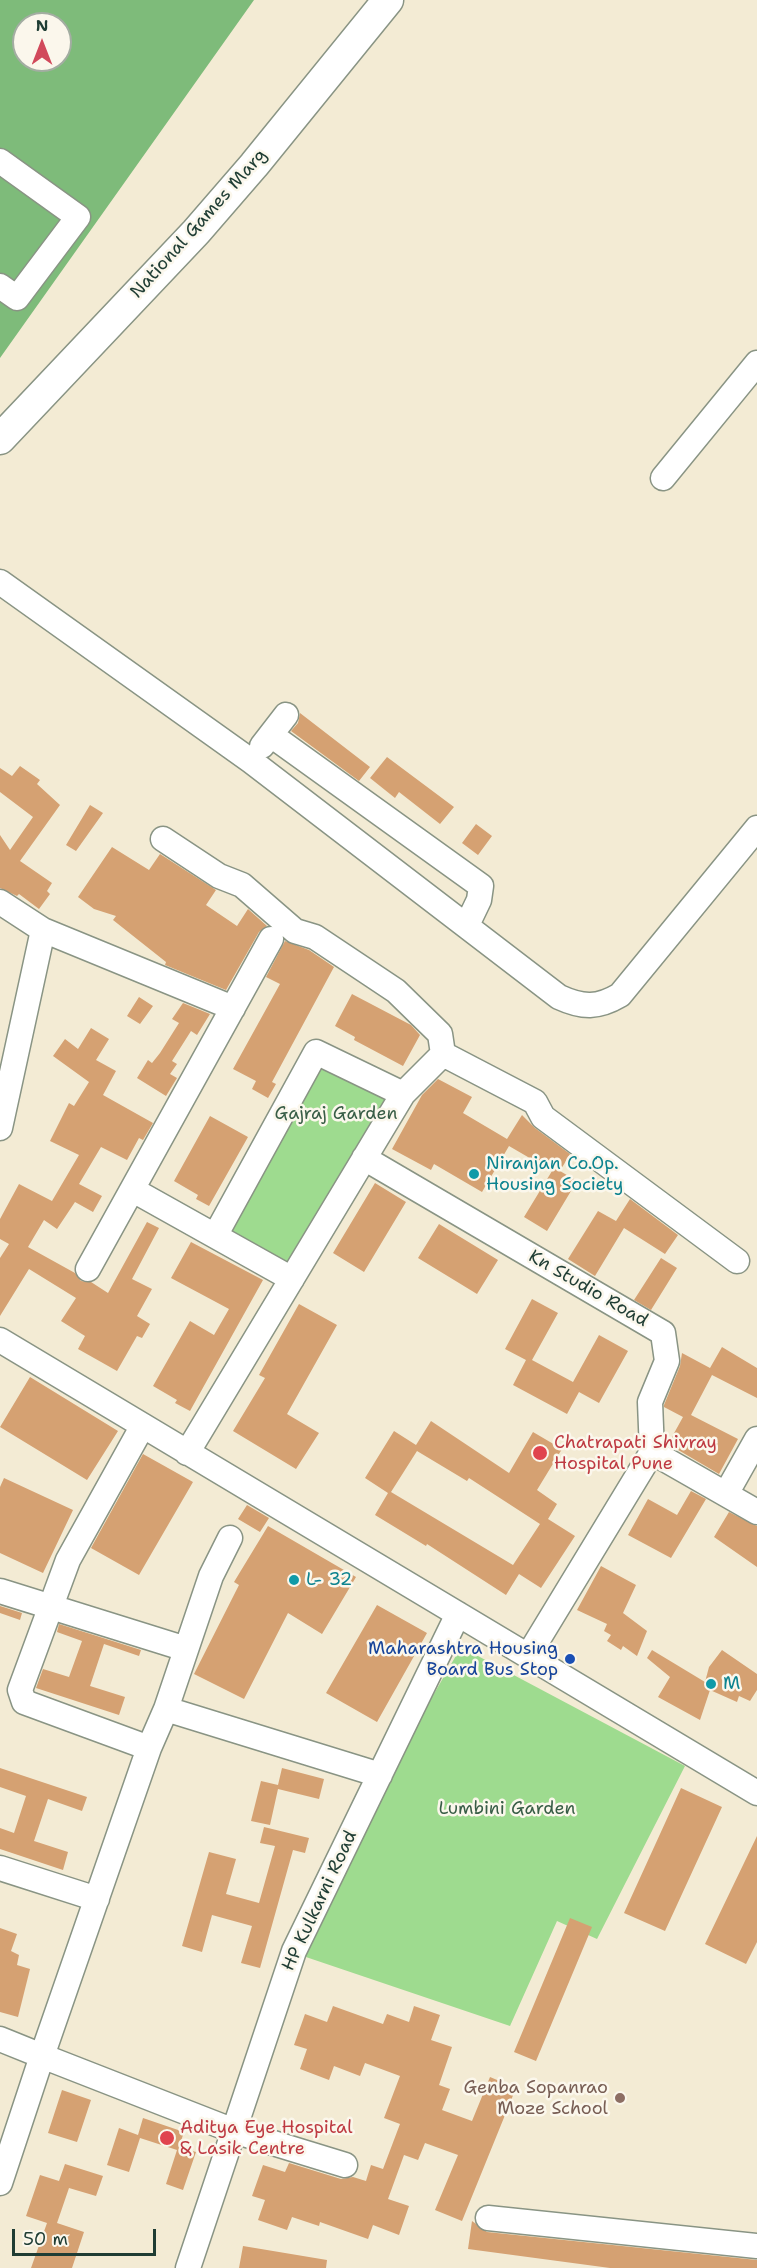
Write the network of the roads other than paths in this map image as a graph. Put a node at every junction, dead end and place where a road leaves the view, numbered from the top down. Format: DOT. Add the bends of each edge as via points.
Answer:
graph roads {
  1 [pos="388,0"];
  2 [pos="0,161"];
  3 [pos="0,286"];
  4 [pos="757,363"];
  5 [pos="0,440"];
  6 [pos="663,478"];
  7 [pos="0,582"];
  8 [pos="286,715"];
  9 [pos="271,735"];
  10 [pos="252,761"];
  11 [pos="757,828"];
  12 [pos="164,839"];
  13 [pos="0,902"];
  14 [pos="467,925"];
  15 [pos="43,930"];
  16 [pos="271,939"];
  17 [pos="233,1008"];
  18 [pos="443,1054"];
  19 [pos="5,1078"];
  20 [pos="403,1094"];
  21 [pos="0,1128"];
  22 [pos="364,1158"];
  23 [pos="132,1190"];
  24 [pos="215,1236"];
  25 [pos="737,1261"];
  26 [pos="88,1269"];
  27 [pos="292,1279"];
  28 [pos="0,1340"];
  29 [pos="142,1427"];
  30 [pos="757,1439"];
  31 [pos="651,1452"];
  32 [pos="187,1453"];
  33 [pos="726,1494"];
  34 [pos="757,1512"];
  35 [pos="230,1538"];
  36 [pos="0,1591"];
  37 [pos="51,1606"];
  38 [pos="458,1614"];
  39 [pos="186,1649"];
  40 [pos="528,1656"];
  41 [pos="166,1709"];
  42 [pos="149,1748"];
  43 [pos="380,1775"];
  44 [pos="757,1793"];
  45 [pos="0,1868"];
  46 [pos="97,1899"];
  47 [pos="0,2039"];
  48 [pos="42,2056"];
  49 [pos="234,2131"];
  50 [pos="345,2165"];
  51 [pos="0,2183"];
  52 [pos="488,2218"];
  53 [pos="757,2246"];
  54 [pos="189,2268"];
  1 -- 5 [label="main road, National Games Marg" via="196,232"];
  2 -- 3 [label="street" via="78,217 18,298"];
  4 -- 6 [label="street"];
  7 -- 10 [label="street"];
  8 -- 9 [label="street"];
  9 -- 10 [label="street"];
  9 -- 14 [label="street" via="481,886"];
  10 -- 14 [label="street"];
  11 -- 14 [label="street" via="620,994 607,1002 576,1005 559,997"];
  12 -- 18 [label="street" via="219,876 242,885 296,931 315,937 396,991 440,1034"];
  13 -- 15 [label="street"];
  15 -- 17 [label="street"];
  15 -- 19 [label="street"];
  16 -- 17 [label="street"];
  17 -- 23 [label="street"];
  18 -- 20 [label="street"];
  18 -- 25 [label="street" via="535,1102 543,1117"];
  19 -- 21 [label="street"];
  20 -- 22 [label="street"];
  20 -- 24 [label="street" via="316,1052"];
  22 -- 27 [label="street"];
  22 -- 31 [label="street, Kn Studio Road" via="663,1333 667,1360 650,1402"];
  23 -- 24 [label="street"];
  23 -- 26 [label="street"];
  24 -- 27 [label="street"];
  27 -- 32 [label="street"];
  28 -- 29 [label="street"];
  29 -- 32 [label="street"];
  29 -- 37 [label="street" via="68,1560"];
  30 -- 33 [label="street"];
  31 -- 33 [label="street"];
  31 -- 40 [label="street"];
  32 -- 38 [label="street"];
  33 -- 34 [label="street"];
  35 -- 39 [label="street" via="210,1576"];
  36 -- 37 [label="street"];
  37 -- 39 [label="street"];
  37 -- 42 [label="street" via="24,1673 20,1690 24,1702"];
  38 -- 40 [label="street"];
  38 -- 43 [label="street, HP Kulkarni Road"];
  39 -- 41 [label="street"];
  40 -- 44 [label="street"];
  41 -- 42 [label="street"];
  41 -- 43 [label="street"];
  42 -- 46 [label="street"];
  43 -- 49 [label="street, HP Kulkarni Road" via="294,1951"];
  45 -- 46 [label="street"];
  46 -- 48 [label="street"];
  47 -- 48 [label="street"];
  48 -- 49 [label="street"];
  48 -- 51 [label="street"];
  49 -- 50 [label="street"];
  49 -- 54 [label="street, HP Kulkarni Road"];
  52 -- 53 [label="street"];
}
